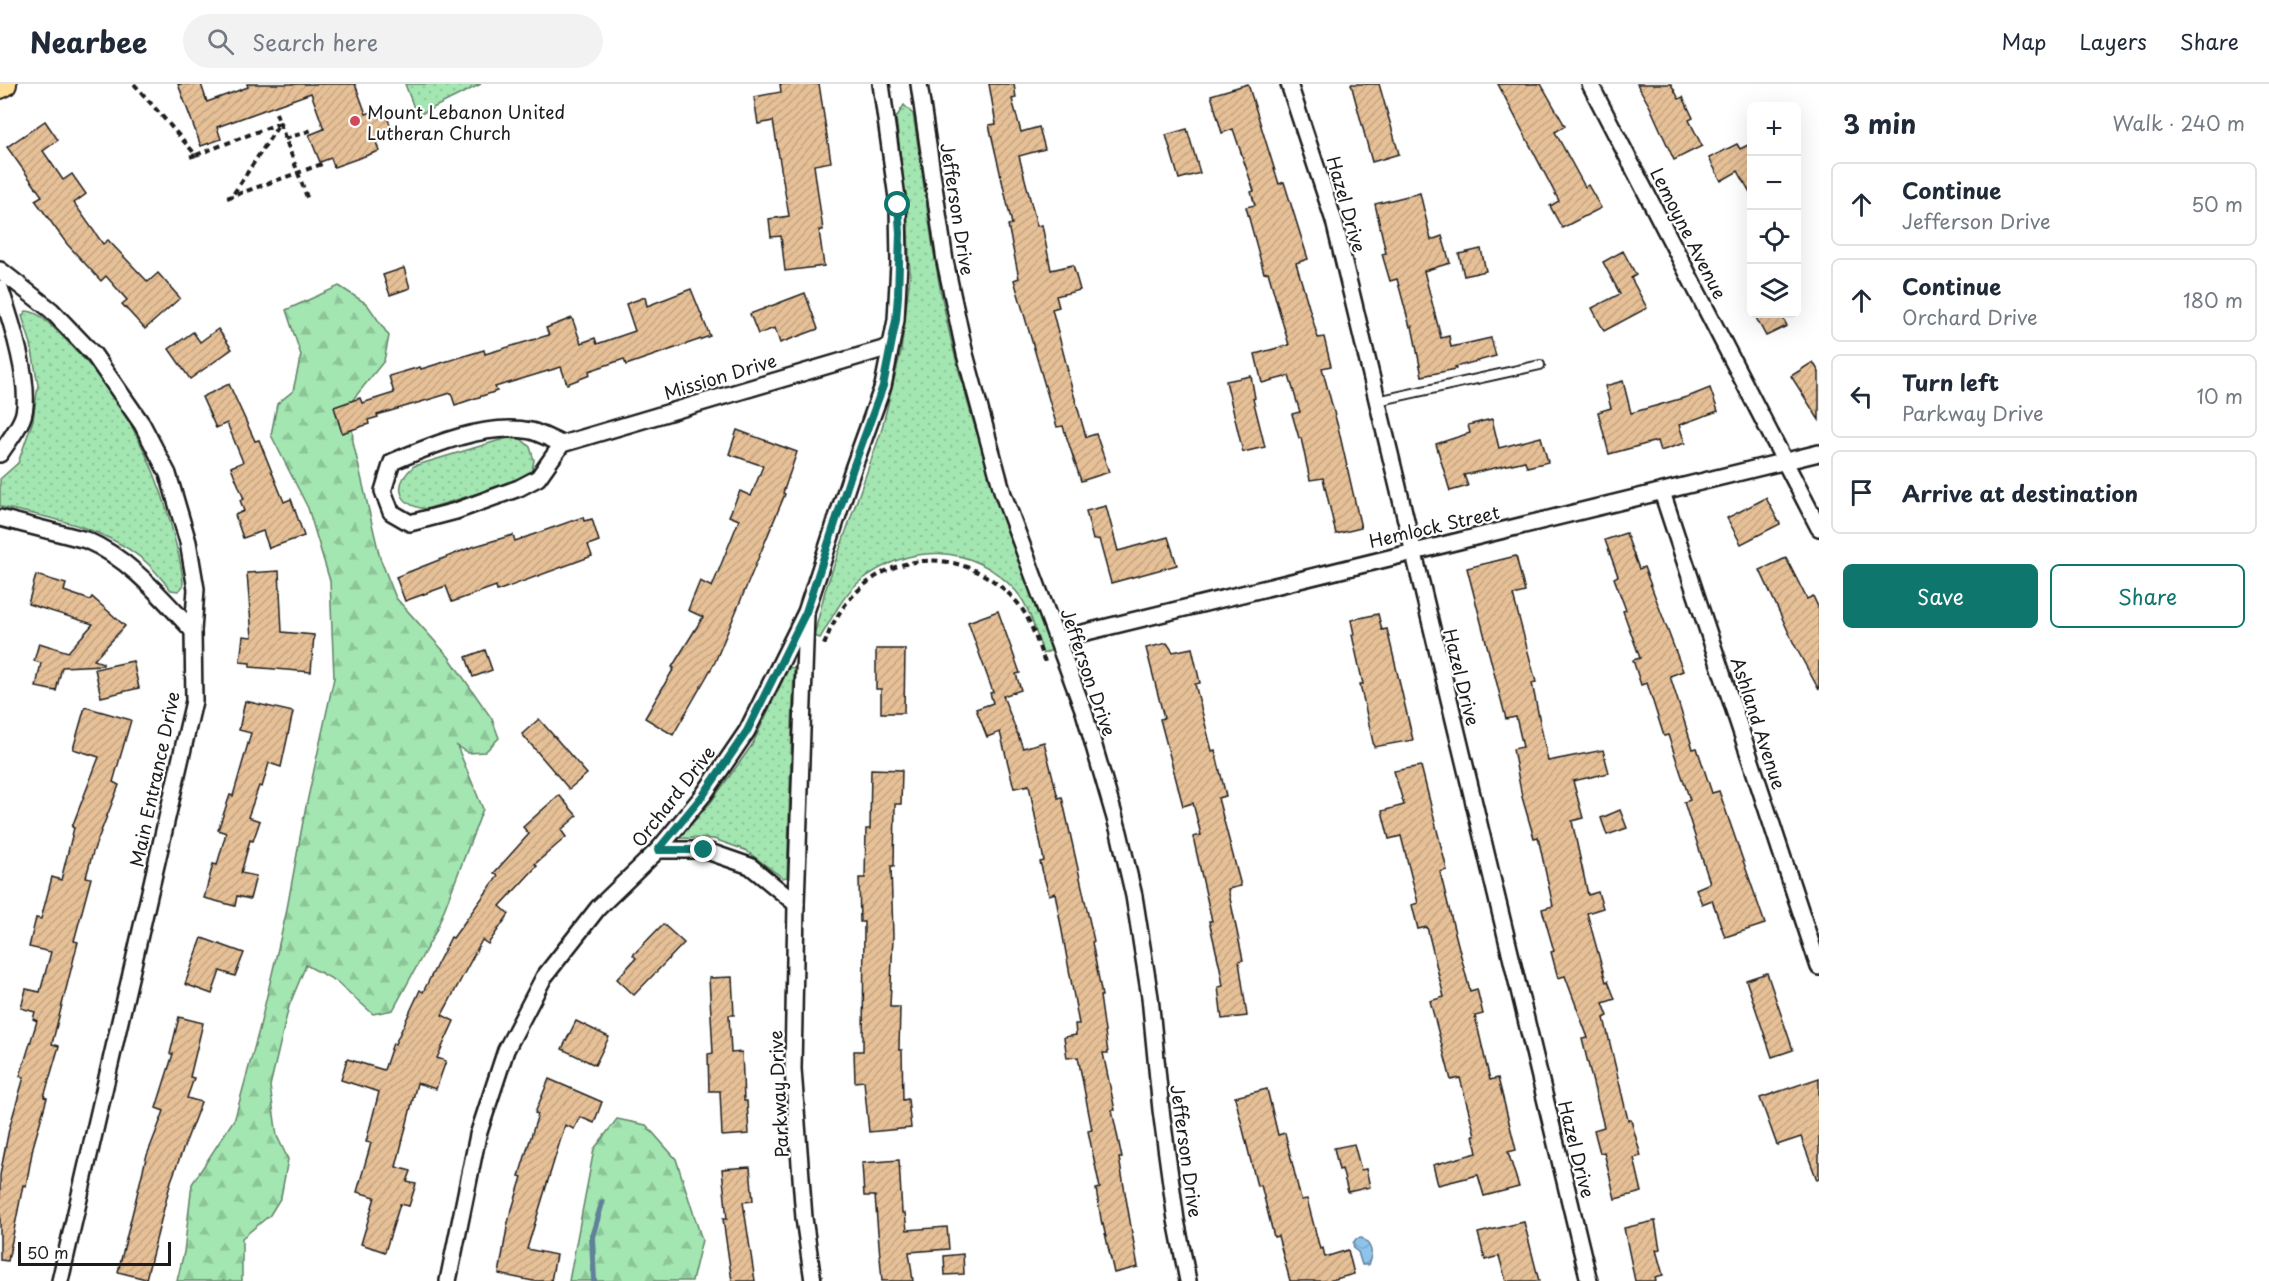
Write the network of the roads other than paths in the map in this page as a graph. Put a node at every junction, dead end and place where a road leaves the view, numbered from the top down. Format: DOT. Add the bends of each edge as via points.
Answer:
graph roads {
  1 [pos="881,84"];
  2 [pos="919,84"];
  3 [pos="1289,84"];
  4 [pos="1590,84"];
  5 [pos="0,270"];
  6 [pos="0,288"];
  7 [pos="890,347"];
  8 [pos="1540,365"];
  9 [pos="1377,402"];
  10 [pos="562,444"];
  11 [pos="1819,453"];
  12 [pos="0,454"];
  13 [pos="1784,461"];
  14 [pos="1662,492"];
  15 [pos="0,518"];
  16 [pos="1819,528"];
  17 [pos="1412,551"];
  18 [pos="806,612"];
  19 [pos="193,631"];
  20 [pos="1058,639"];
  21 [pos="658,850"];
  22 [pos="796,904"];
  23 [pos="1819,966"];
  24 [pos="60,1281"];
  25 [pos="448,1281"];
  26 [pos="813,1281"];
  27 [pos="1188,1281"];
  28 [pos="1589,1281"];
  1 -- 7 [label="street" via="900,233 898,296"];
  2 -- 20 [label="street, Jefferson Drive" via="945,261 965,354 1003,494"];
  3 -- 9 [label="street, Hazel Drive" via="1334,221"];
  4 -- 13 [label="street, Lemoyne Avenue"];
  5 -- 19 [label="street, Main Entrance Drive" via="51,310 94,355 142,424 168,474 188,542 196,589"];
  6 -- 12 [label="street" via="18,342 25,404 22,418"];
  7 -- 10 [label="street, Mission Drive"];
  7 -- 18 [label="street, Orchard Drive" via="883,386"];
  8 -- 9 [label="lane"];
  9 -- 17 [label="street, Hazel Drive"];
  10 -- 10 [label="street" via="532,431 496,428 392,462 383,491 391,512 410,523 456,511 538,478"];
  11 -- 13 [label="street, Hemlock Street"];
  13 -- 14 [label="street, Hemlock Street"];
  13 -- 16 [label="street, Lemoyne Avenue"];
  14 -- 17 [label="street, Hemlock Street"];
  14 -- 23 [label="street, Ashland Avenue"];
  15 -- 19 [label="street" via="97,544 138,573"];
  17 -- 20 [label="street, Hemlock Street"];
  17 -- 28 [label="street, Hazel Drive"];
  18 -- 21 [label="street, Orchard Drive" via="747,731 704,794"];
  18 -- 22 [label="street, Parkway Drive"];
  19 -- 24 [label="street, Main Entrance Drive" via="194,701"];
  20 -- 27 [label="street, Jefferson Drive" via="1100,764 1134,896 1176,1220"];
  21 -- 22 [label="street" via="704,850 750,866"];
  21 -- 25 [label="street, Orchard Drive" via="598,908 551,969 506,1050 478,1135"];
  22 -- 26 [label="street, Parkway Drive" via="793,1068 804,1218"];
}
